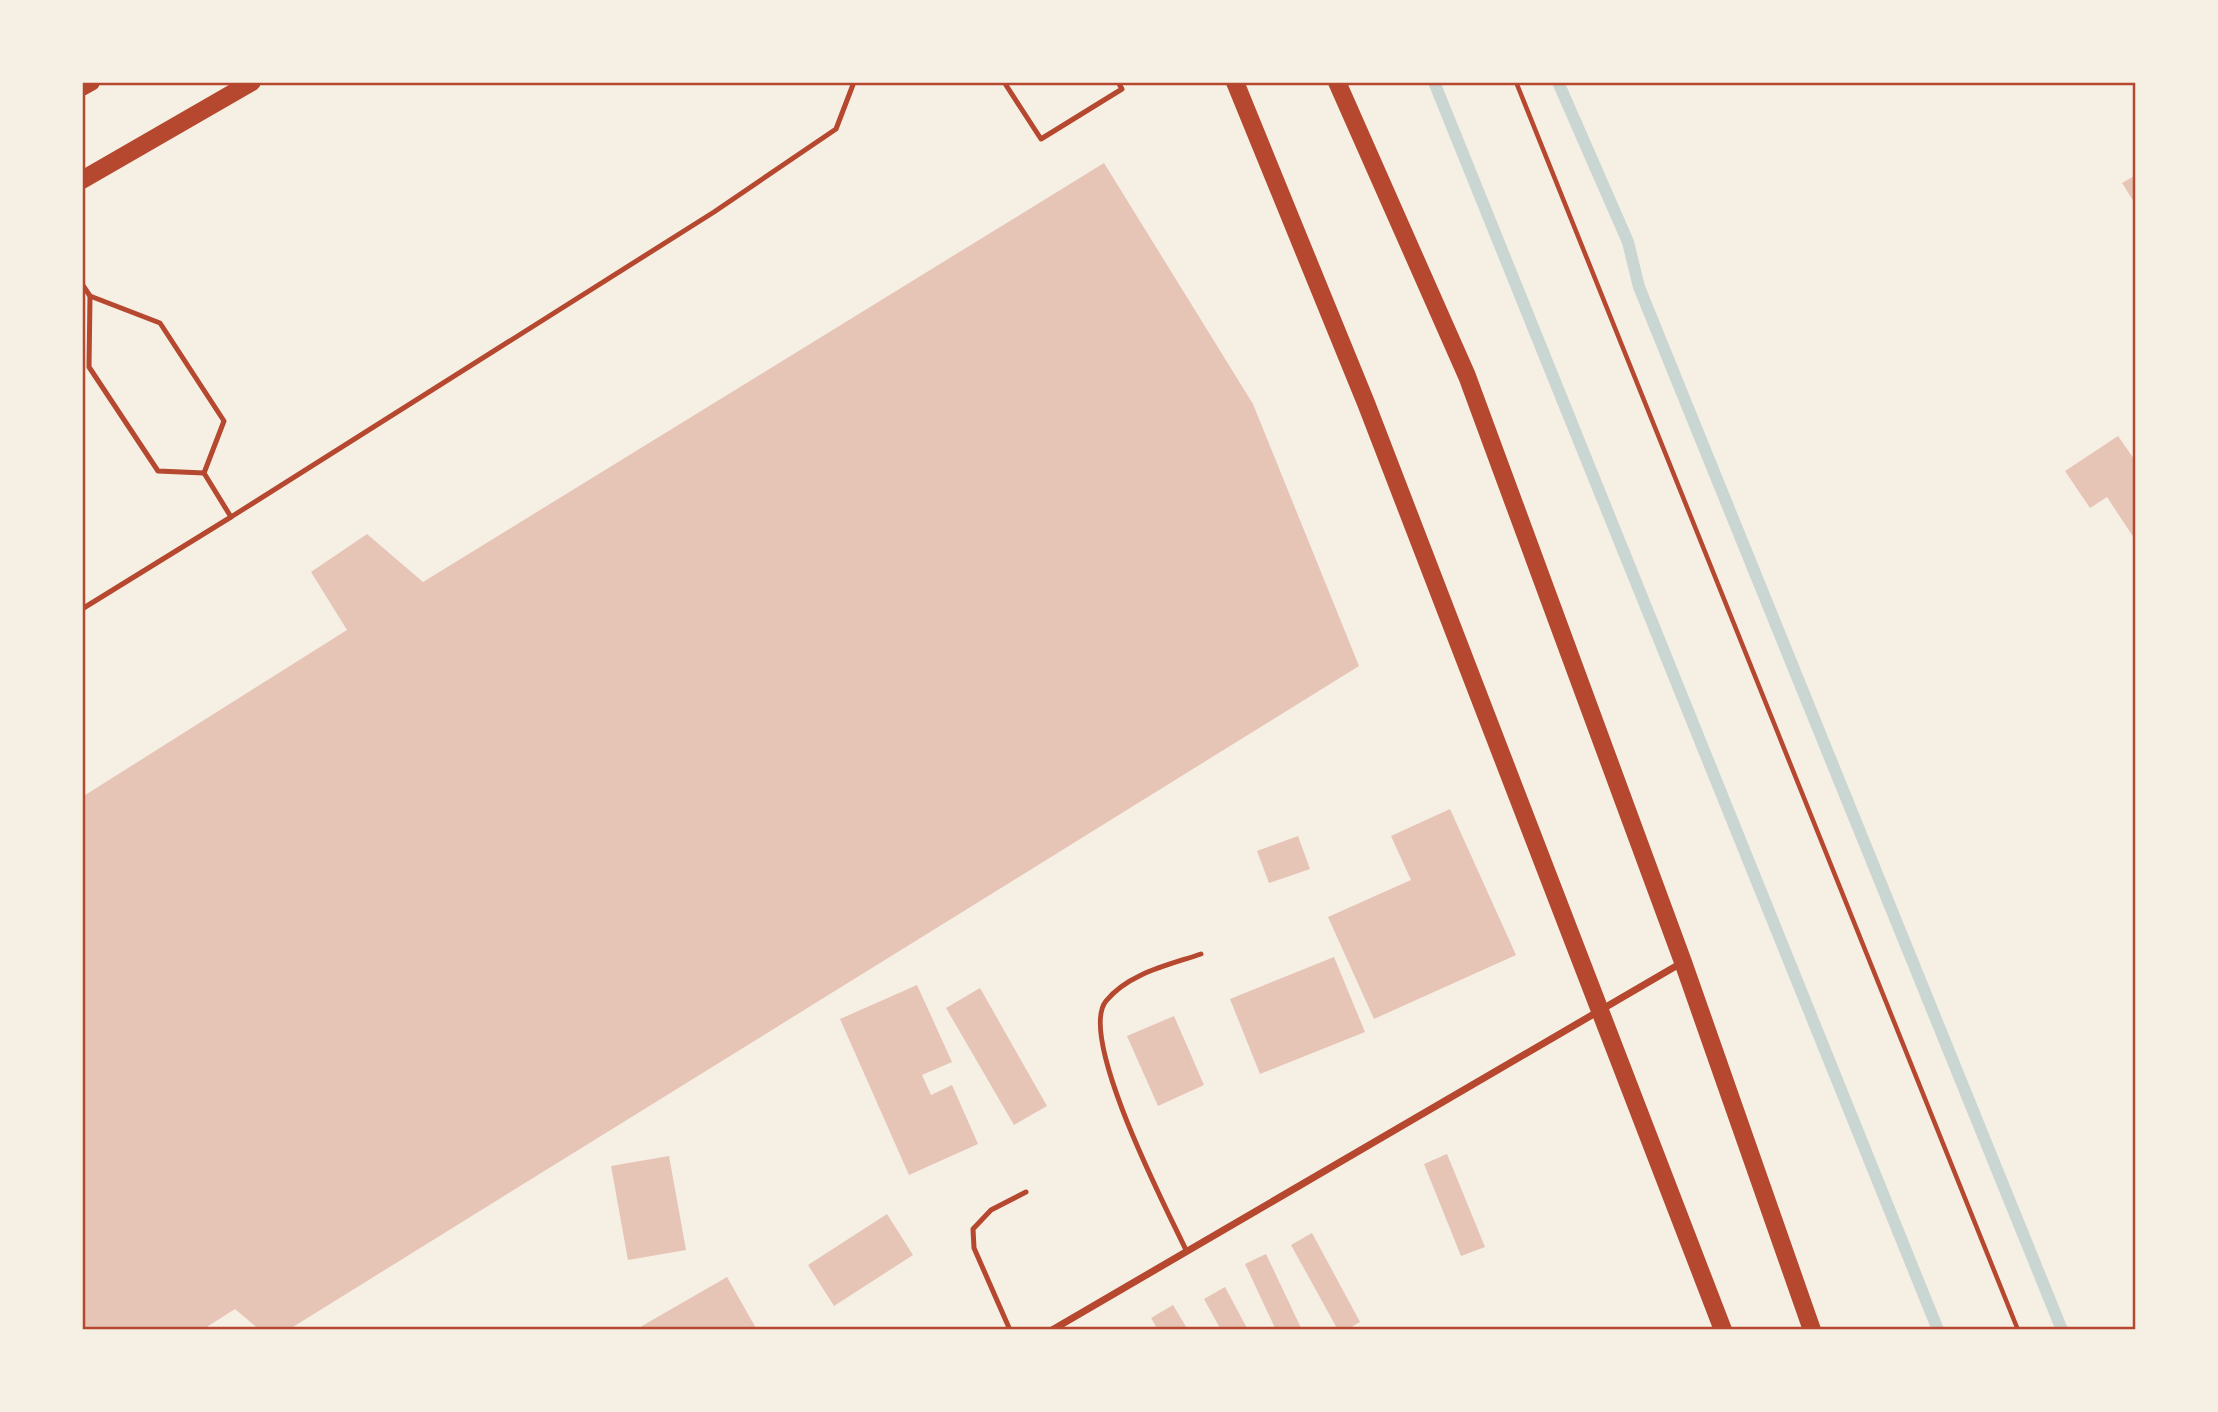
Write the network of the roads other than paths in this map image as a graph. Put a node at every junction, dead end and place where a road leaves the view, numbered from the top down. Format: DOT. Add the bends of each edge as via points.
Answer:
graph roads {
  1 [pos="91,82"];
  2 [pos="252,82"];
  3 [pos="854,82"];
  4 [pos="1004,82"];
  5 [pos="1118,82"];
  6 [pos="1235,82"];
  7 [pos="1337,82"];
  8 [pos="82,87"];
  9 [pos="82,180"];
  10 [pos="82,284"];
  11 [pos="90,296"];
  12 [pos="204,473"];
  13 [pos="231,517"];
  14 [pos="82,609"];
  15 [pos="1201,954"];
  16 [pos="1683,962"];
  17 [pos="1600,1012"];
  18 [pos="1026,1192"];
  19 [pos="1187,1252"];
  20 [pos="1010,1330"];
  21 [pos="1052,1330"];
  22 [pos="1723,1330"];
  23 [pos="1812,1330"];
  1 -- 8 [label="main road"];
  2 -- 9 [label="main road"];
  3 -- 13 [label="lane" via="836,129 714,212"];
  4 -- 5 [label="lane" via="1041,139 1122,89"];
  6 -- 17 [label="main road" via="1366,403"];
  7 -- 16 [label="main road" via="1467,376"];
  10 -- 11 [label="lane"];
  11 -- 12 [label="lane" via="89,367 159,471"];
  11 -- 12 [label="lane" via="160,323 224,421"];
  12 -- 13 [label="lane"];
  13 -- 14 [label="lane"];
  15 -- 19 [label="lane" via="1139,976 1118,990 1104,1004 1099,1024 1102,1050 1136,1143"];
  16 -- 17 [label="street"];
  16 -- 23 [label="main road"];
  17 -- 19 [label="street"];
  17 -- 22 [label="main road"];
  18 -- 20 [label="lane" via="991,1210 973,1229 974,1248"];
  19 -- 21 [label="street"];
}
